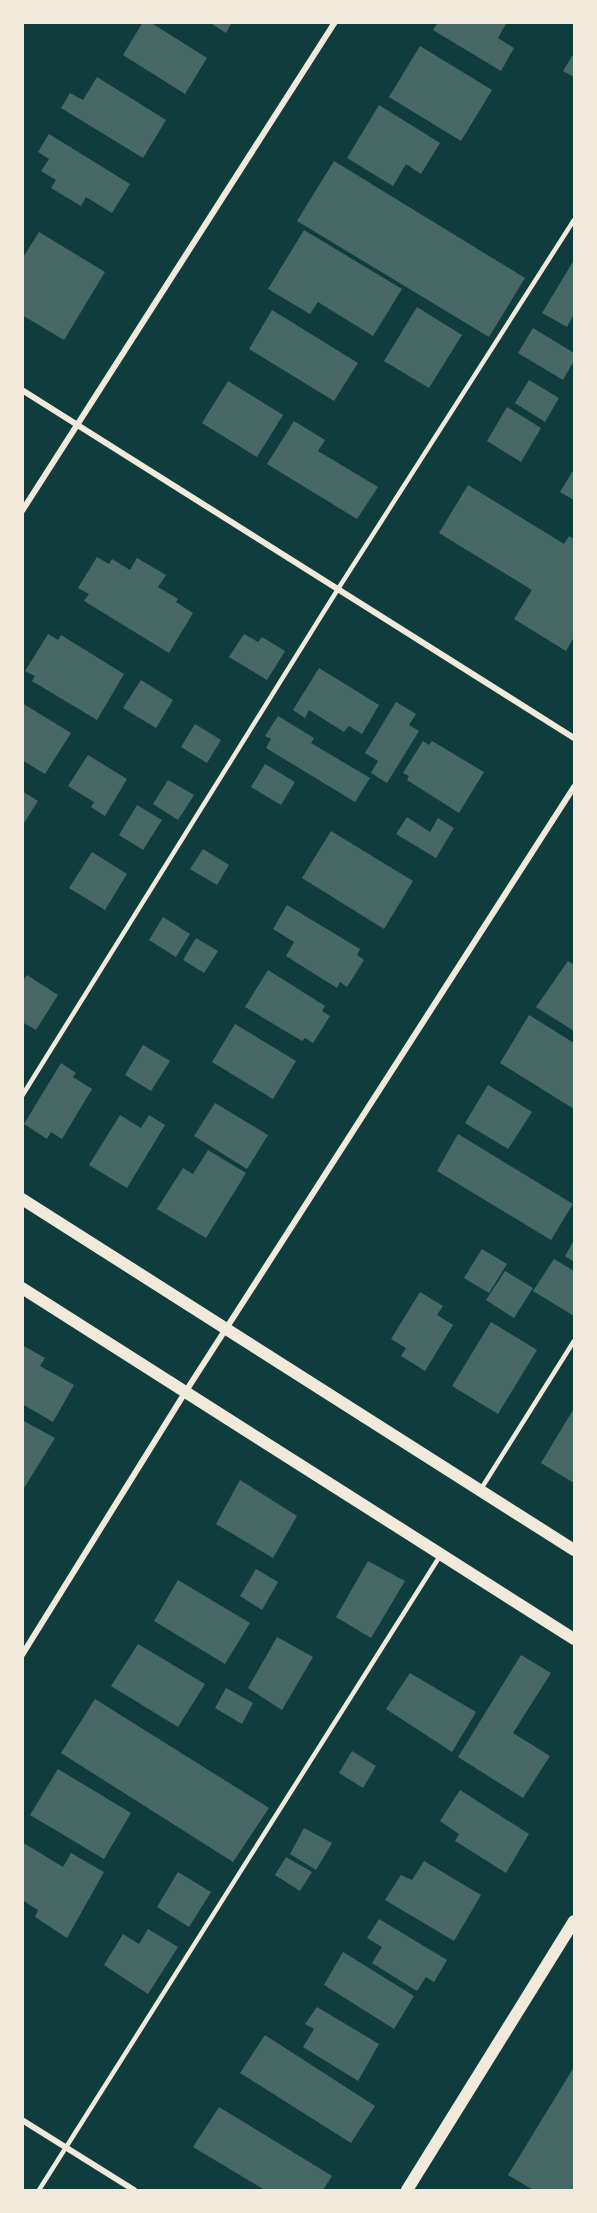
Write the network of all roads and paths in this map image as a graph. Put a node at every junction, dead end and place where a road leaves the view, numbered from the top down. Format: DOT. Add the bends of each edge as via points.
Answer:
graph roads {
  1 [pos="335,22"];
  2 [pos="574,220"];
  3 [pos="22,390"];
  4 [pos="76,424"];
  5 [pos="22,511"];
  6 [pos="338,589"];
  7 [pos="574,738"];
  8 [pos="574,787"];
  9 [pos="22,1096"];
  10 [pos="22,1199"];
  11 [pos="22,1288"];
  12 [pos="226,1328"];
  13 [pos="574,1341"];
  14 [pos="186,1392"];
  15 [pos="481,1490"];
  16 [pos="574,1550"];
  17 [pos="441,1554"];
  18 [pos="574,1639"];
  19 [pos="22,1655"];
  20 [pos="574,1921"];
  21 [pos="22,2120"];
  22 [pos="66,2147"];
  23 [pos="39,2190"];
  24 [pos="134,2190"];
  25 [pos="407,2190"];
  1 -- 4 [label="street"];
  2 -- 6 [label="lane"];
  3 -- 4 [label="street"];
  4 -- 5 [label="street"];
  4 -- 6 [label="street"];
  6 -- 7 [label="street"];
  6 -- 9 [label="lane"];
  8 -- 12 [label="street"];
  10 -- 12 [label="main road"];
  11 -- 14 [label="main road"];
  12 -- 14 [label="street"];
  12 -- 15 [label="main road"];
  13 -- 15 [label="lane"];
  14 -- 17 [label="main road"];
  14 -- 19 [label="street"];
  15 -- 16 [label="main road"];
  17 -- 18 [label="main road"];
  17 -- 22 [label="lane"];
  20 -- 25 [label="main road"];
  21 -- 22 [label="street"];
  22 -- 23 [label="lane"];
  22 -- 24 [label="street"];
}
